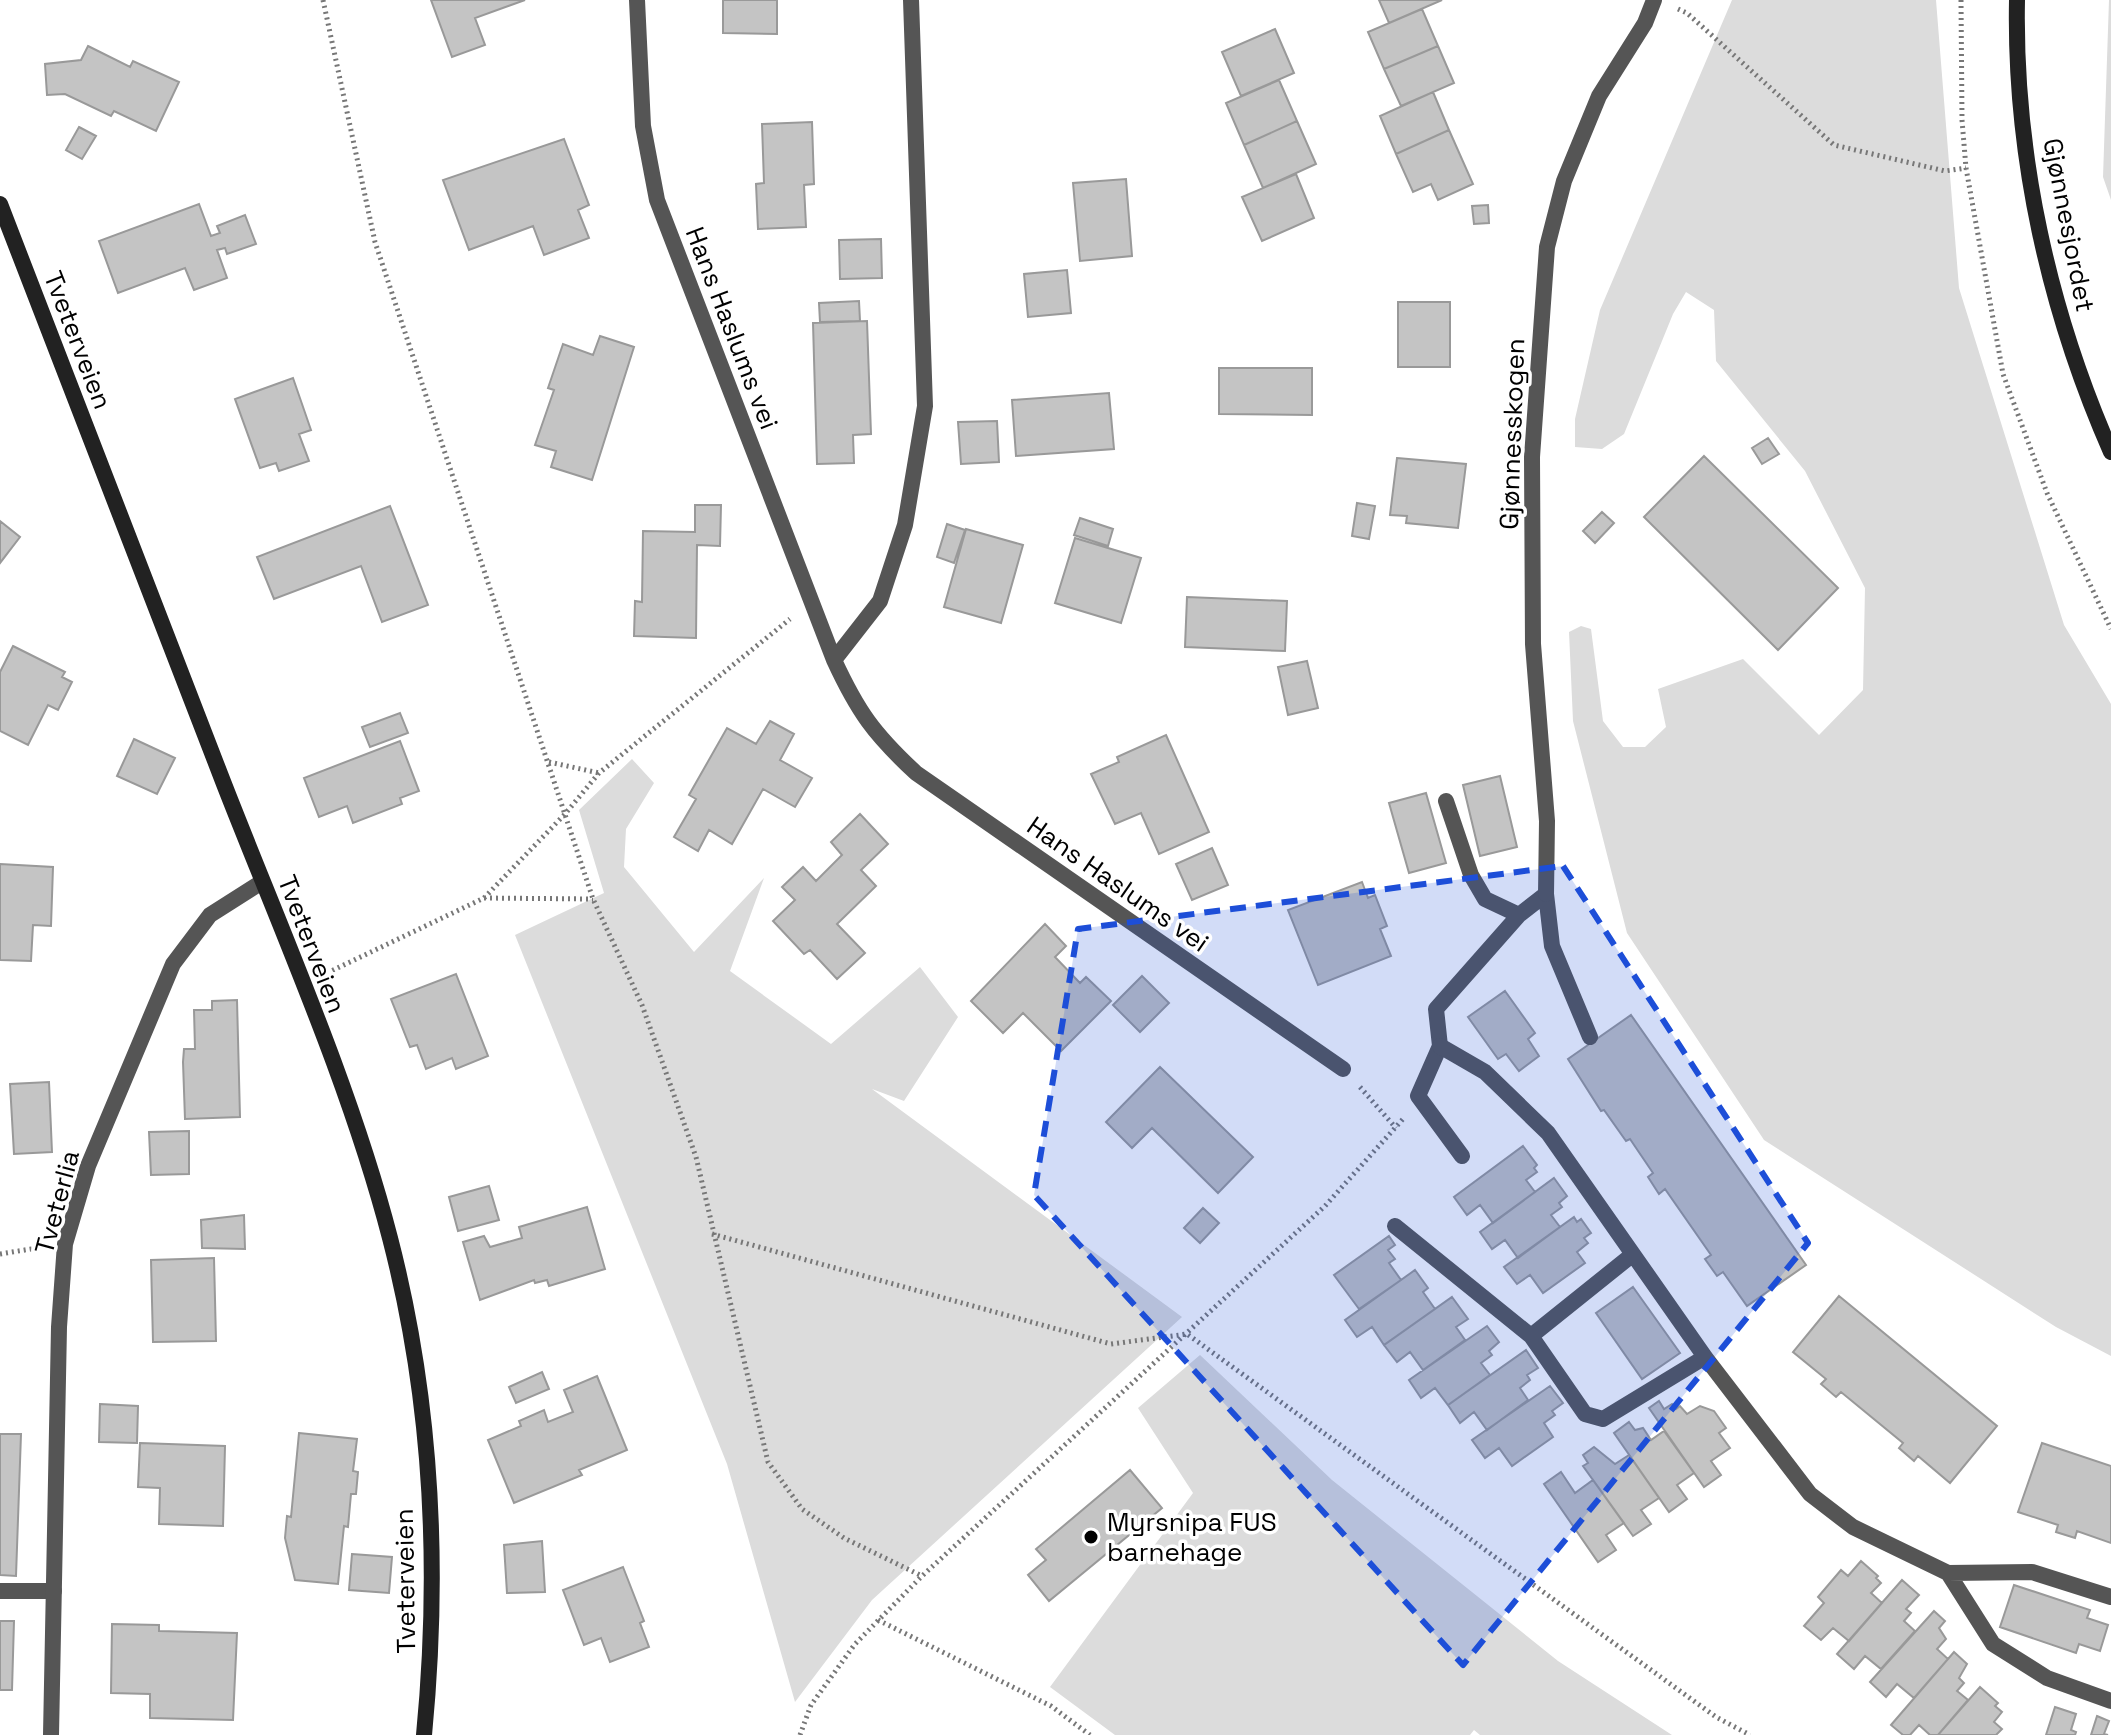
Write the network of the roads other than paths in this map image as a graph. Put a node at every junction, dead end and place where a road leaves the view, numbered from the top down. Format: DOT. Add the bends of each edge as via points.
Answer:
graph roads {
  1 [pos="637,0"];
  2 [pos="911,0"];
  3 [pos="1654,0"];
  4 [pos="2017,0"];
  5 [pos="0,204"];
  6 [pos="2111,452"];
  7 [pos="834,660"];
  8 [pos="1446,801"];
  9 [pos="262,882"];
  10 [pos="1546,894"];
  11 [pos="1519,915"];
  12 [pos="1590,1037"];
  13 [pos="1440,1046"];
  14 [pos="1343,1069"];
  15 [pos="1462,1156"];
  16 [pos="1395,1226"];
  17 [pos="1632,1255"];
  18 [pos="1531,1336"];
  19 [pos="1705,1357"];
  20 [pos="1948,1573"];
  21 [pos="0,1591"];
  22 [pos="54,1591"];
  23 [pos="2111,1597"];
  24 [pos="2111,1701"];
  25 [pos="51,1735"];
  26 [pos="424,1735"];
  1 -- 7 [label="street, Hans Haslums vei" via="643,126 657,200"];
  2 -- 7 [label="street" via="925,406 905,525 880,601"];
  3 -- 10 [label="street, Gjønnesskogen" via="1599,96 1564,181 1547,247 1532,457 1533,644 1547,821"];
  4 -- 6 [label="street, Gjønnesjordet" via="2022,103 2042,241 2069,342"];
  5 -- 9 [label="street, Tveterveien"];
  7 -- 14 [label="street, Hans Haslums vei" via="858,711 916,773"];
  8 -- 11 [label="street" via="1471,875 1485,899"];
  9 -- 22 [label="street, Tveterlia" via="210,915 173,964 88,1166 65,1244"];
  9 -- 26 [label="street, Tveterveien" via="303,984 390,1238 414,1355 427,1460 433,1626"];
  10 -- 11 [label="street"];
  10 -- 12 [label="street, Gjønnesskogen" via="1552,946"];
  11 -- 13 [label="street" via="1436,1009"];
  13 -- 15 [label="street" via="1418,1096"];
  13 -- 17 [label="street" via="1485,1072 1548,1133"];
  16 -- 18 [label="street"];
  17 -- 18 [label="street"];
  17 -- 19 [label="street"];
  18 -- 19 [label="street" via="1585,1414 1603,1419"];
  19 -- 20 [label="street" via="1810,1494 1853,1527"];
  20 -- 23 [label="street" via="2032,1572"];
  20 -- 24 [label="street" via="1993,1644 2047,1678"];
  21 -- 22 [label="street"];
  22 -- 25 [label="street, Tveterlia"];
}
